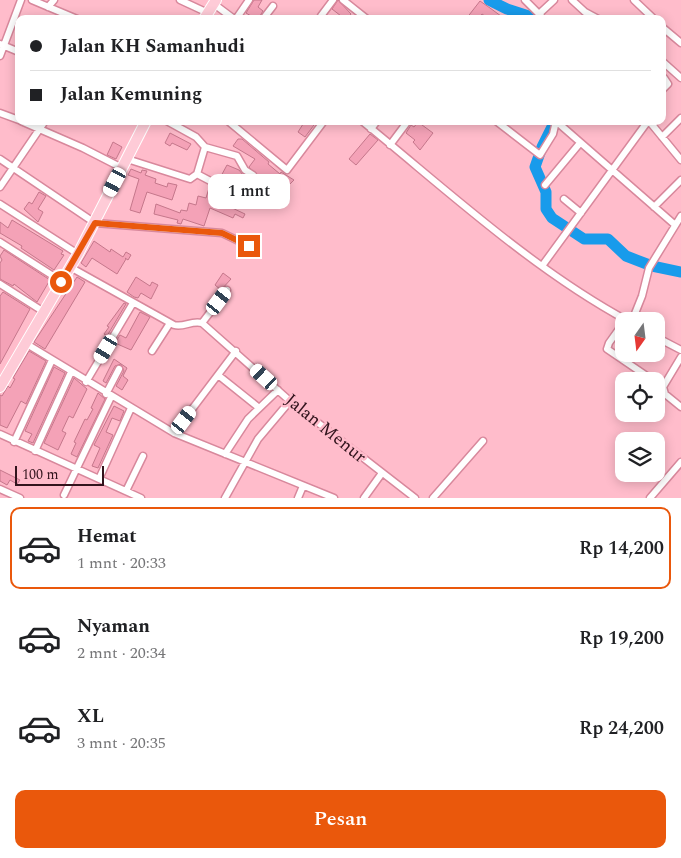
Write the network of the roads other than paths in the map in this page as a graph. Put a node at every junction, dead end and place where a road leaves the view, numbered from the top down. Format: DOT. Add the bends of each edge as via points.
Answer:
graph roads {
  1 [pos="21,0"];
  2 [pos="32,0"];
  3 [pos="54,0"];
  4 [pos="180,0"];
  5 [pos="249,0"];
  6 [pos="333,0"];
  7 [pos="343,0"];
  8 [pos="525,0"];
  9 [pos="554,0"];
  10 [pos="572,0"];
  11 [pos="634,0"];
  12 [pos="352,3"];
  13 [pos="274,6"];
  14 [pos="48,7"];
  15 [pos="211,9"];
  16 [pos="67,15"];
  17 [pos="225,15"];
  18 [pos="238,15"];
  19 [pos="267,15"];
  20 [pos="322,15"];
  21 [pos="363,15"];
  22 [pos="541,15"];
  23 [pos="543,15"];
  24 [pos="591,15"];
  25 [pos="648,15"];
  26 [pos="666,30"];
  27 [pos="681,43"];
  28 [pos="2,45"];
  29 [pos="15,50"];
  30 [pos="0,56"];
  31 [pos="666,65"];
  32 [pos="681,78"];
  33 [pos="0,113"];
  34 [pos="681,118"];
  35 [pos="15,119"];
  36 [pos="30,125"];
  37 [pos="43,125"];
  38 [pos="144,125"];
  39 [pos="174,125"];
  40 [pos="233,125"];
  41 [pos="321,125"];
  42 [pos="366,125"];
  43 [pos="374,125"];
  44 [pos="405,125"];
  45 [pos="501,125"];
  46 [pos="555,125"];
  47 [pos="559,125"];
  48 [pos="645,125"];
  49 [pos="652,125"];
  50 [pos="41,129"];
  51 [pos="371,129"];
  52 [pos="662,136"];
  53 [pos="580,143"];
  54 [pos="390,144"];
  55 [pos="205,147"];
  56 [pos="0,159"];
  57 [pos="681,160"];
  58 [pos="125,164"];
  59 [pos="14,168"];
  60 [pos="611,170"];
  61 [pos="197,174"];
  62 [pos="253,175"];
  63 [pos="681,180"];
  64 [pos="545,185"];
  65 [pos="0,188"];
  66 [pos="235,194"];
  67 [pos="564,199"];
  68 [pos="0,204"];
  69 [pos="654,207"];
  70 [pos="581,213"];
  71 [pos="681,218"];
  72 [pos="95,223"];
  73 [pos="674,224"];
  74 [pos="0,242"];
  75 [pos="249,246"];
  76 [pos="78,254"];
  77 [pos="542,266"];
  78 [pos="70,267"];
  79 [pos="61,282"];
  80 [pos="0,284"];
  81 [pos="227,290"];
  82 [pos="133,303"];
  83 [pos="44,312"];
  84 [pos="630,312"];
  85 [pos="615,315"];
  86 [pos="170,323"];
  87 [pos="202,323"];
  88 [pos="615,335"];
  89 [pos="665,342"];
  90 [pos="25,343"];
  91 [pos="681,350"];
  92 [pos="152,351"];
  93 [pos="236,352"];
  94 [pos="615,354"];
  95 [pos="681,357"];
  96 [pos="52,360"];
  97 [pos="626,362"];
  98 [pos="119,369"];
  99 [pos="4,371"];
  100 [pos="71,372"];
  101 [pos="640,372"];
  102 [pos="218,375"];
  103 [pos="86,382"];
  104 [pos="665,382"];
  105 [pos="0,387"];
  106 [pos="278,390"];
  107 [pos="665,394"];
  108 [pos="109,395"];
  109 [pos="290,401"];
  110 [pos="681,407"];
  111 [pos="131,408"];
  112 [pos="258,408"];
  113 [pos="174,433"];
  114 [pos="0,434"];
  115 [pos="483,441"];
  116 [pos="14,442"];
  117 [pos="35,451"];
  118 [pos="225,454"];
  119 [pos="143,456"];
  120 [pos="244,462"];
  121 [pos="680,463"];
  122 [pos="76,468"];
  123 [pos="382,473"];
  124 [pos="100,479"];
  125 [pos="304,486"];
  126 [pos="0,489"];
  127 [pos="126,491"];
  128 [pos="64,495"];
  129 [pos="20,498"];
  130 [pos="141,498"];
  131 [pos="225,498"];
  132 [pos="298,498"];
  133 [pos="334,498"];
  134 [pos="364,498"];
  135 [pos="416,498"];
  136 [pos="433,498"];
  137 [pos="650,498"];
  1 -- 28 [label="street"];
  2 -- 14 [label="street"];
  3 -- 14 [label="street"];
  4 -- 15 [label="street"];
  5 -- 18 [label="street"];
  6 -- 20 [label="street"];
  7 -- 12 [label="street"];
  8 -- 22 [label="street"];
  9 -- 23 [label="street"];
  10 -- 24 [label="street"];
  11 -- 25 [label="street"];
  12 -- 21 [label="street"];
  13 -- 19 [label="street"];
  14 -- 16 [label="street"];
  15 -- 17 [label="street"];
  26 -- 27 [label="street"];
  28 -- 29 [label="street"];
  28 -- 30 [label="street"];
  31 -- 32 [label="street"];
  33 -- 35 [label="street"];
  34 -- 52 [label="street"];
  36 -- 50 [label="street"];
  37 -- 50 [label="street"];
  38 -- 58 [label="main road"];
  39 -- 55 [label="street" via="196,137"];
  40 -- 41 [label="street" via="287,170"];
  42 -- 51 [label="street"];
  43 -- 51 [label="street"];
  44 -- 54 [label="street"];
  45 -- 46 [label="street" via="538,154 553,134"];
  47 -- 53 [label="street"];
  48 -- 60 [label="street"];
  49 -- 52 [label="street"];
  50 -- 58 [label="street"];
  50 -- 59 [label="street"];
  51 -- 54 [label="street"];
  52 -- 57 [label="street"];
  53 -- 60 [label="street"];
  53 -- 64 [label="street"];
  54 -- 77 [label="street"];
  55 -- 61 [label="street"];
  55 -- 62 [label="street" via="234,154 245,170"];
  56 -- 59 [label="street"];
  58 -- 61 [label="street" via="190,179"];
  58 -- 72 [label="main road"];
  59 -- 65 [label="street"];
  59 -- 72 [label="street"];
  60 -- 69 [label="street"];
  60 -- 70 [label="street"];
  61 -- 66 [label="street"];
  63 -- 69 [label="street"];
  67 -- 70 [label="street"];
  68 -- 76 [label="street"];
  69 -- 73 [label="street"];
  70 -- 77 [label="street"];
  71 -- 73 [label="street"];
  72 -- 75 [label="street" via="222,233"];
  72 -- 76 [label="main road"];
  73 -- 84 [label="street"];
  74 -- 79 [label="street"];
  76 -- 78 [label="main road"];
  77 -- 85 [label="street"];
  78 -- 79 [label="main road"];
  78 -- 82 [label="street"];
  79 -- 83 [label="main road"];
  80 -- 83 [label="street"];
  81 -- 87 [label="street"];
  82 -- 86 [label="street"];
  82 -- 103 [label="street"];
  83 -- 90 [label="main road"];
  86 -- 87 [label="street" via="181,326"];
  86 -- 92 [label="street"];
  87 -- 93 [label="street, Jalan Menur"];
  88 -- 94 [label="street" via="607,349"];
  89 -- 91 [label="street"];
  90 -- 96 [label="street"];
  90 -- 99 [label="main road"];
  93 -- 102 [label="street"];
  93 -- 106 [label="street, Jalan Menur"];
  95 -- 104 [label="street"];
  96 -- 100 [label="street"];
  96 -- 116 [label="street"];
  97 -- 101 [label="street"];
  98 -- 108 [label="street"];
  99 -- 105 [label="main road"];
  100 -- 103 [label="street"];
  100 -- 117 [label="street"];
  102 -- 112 [label="street"];
  102 -- 113 [label="street"];
  103 -- 108 [label="street"];
  106 -- 109 [label="street, Jalan Menur"];
  106 -- 112 [label="street"];
  107 -- 110 [label="street"];
  108 -- 111 [label="street"];
  108 -- 122 [label="street"];
  109 -- 120 [label="street"];
  109 -- 123 [label="street, Jalan Menur"];
  111 -- 113 [label="street"];
  111 -- 124 [label="street"];
  112 -- 118 [label="street"];
  113 -- 118 [label="street"];
  114 -- 116 [label="street"];
  115 -- 136 [label="street"];
  116 -- 117 [label="street"];
  117 -- 122 [label="street"];
  118 -- 120 [label="street"];
  119 -- 127 [label="street"];
  120 -- 125 [label="street"];
  120 -- 131 [label="street"];
  121 -- 137 [label="street"];
  122 -- 124 [label="street"];
  122 -- 128 [label="street"];
  123 -- 134 [label="street, Jalan Menur"];
  123 -- 135 [label="street, Jalan Menur"];
  124 -- 127 [label="street"];
  125 -- 132 [label="street"];
  125 -- 133 [label="street"];
  126 -- 129 [label="street"];
  127 -- 130 [label="street"];
}
